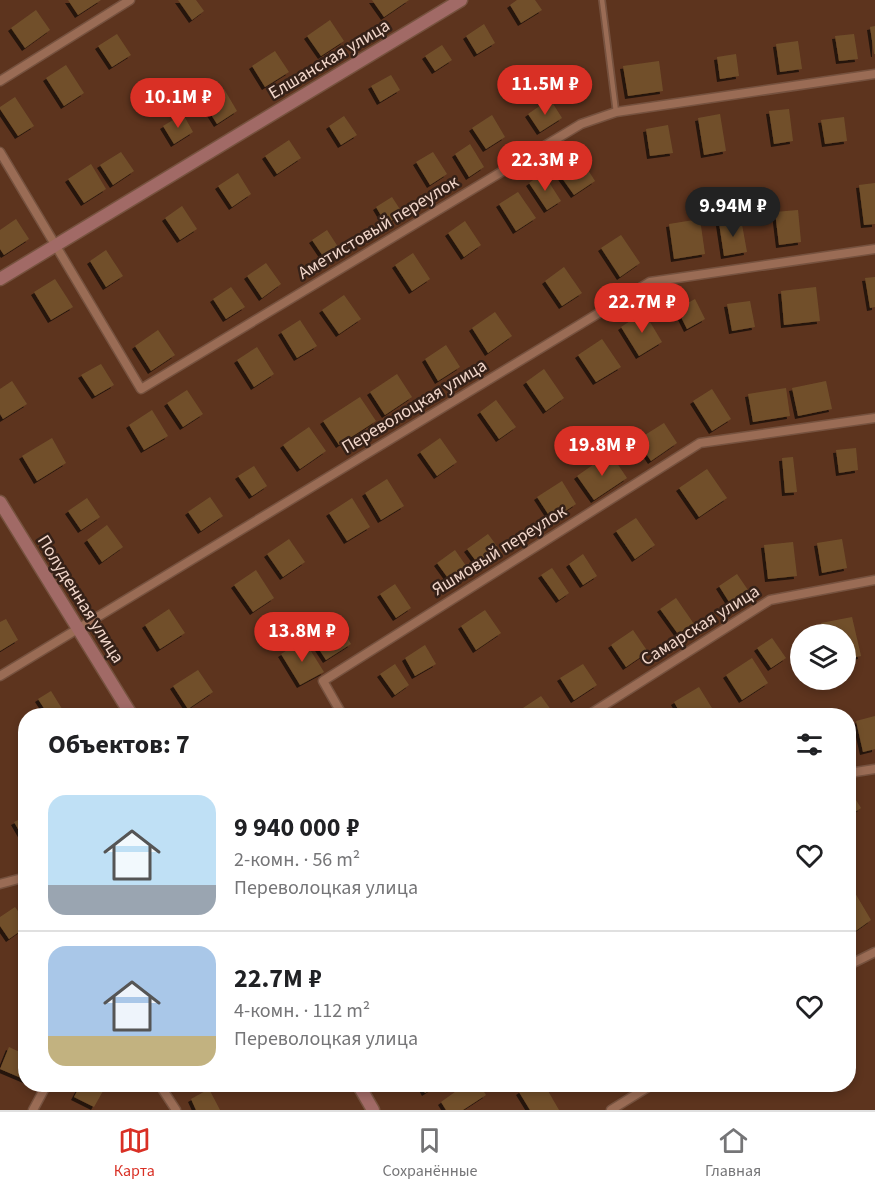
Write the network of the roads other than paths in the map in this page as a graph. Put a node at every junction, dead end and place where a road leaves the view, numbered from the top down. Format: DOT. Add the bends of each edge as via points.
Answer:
graph roads {
  1 [pos="130,0"];
  2 [pos="461,0"];
  3 [pos="602,0"];
  4 [pos="875,74"];
  5 [pos="0,81"];
  6 [pos="616,112"];
  7 [pos="0,152"];
  8 [pos="55,246"];
  9 [pos="875,249"];
  10 [pos="0,279"];
  11 [pos="875,418"];
  12 [pos="0,502"];
  13 [pos="875,580"];
  14 [pos="78,628"];
  15 [pos="0,676"];
  16 [pos="127,708"];
  17 [pos="338,708"];
  18 [pos="600,708"];
  19 [pos="875,769"];
  20 [pos="856,772"];
  21 [pos="18,879"];
  22 [pos="0,884"];
  23 [pos="875,952"];
  24 [pos="856,962"];
  25 [pos="43,1092"];
  26 [pos="164,1092"];
  27 [pos="363,1092"];
  28 [pos="640,1092"];
  29 [pos="33,1110"];
  30 [pos="176,1110"];
  31 [pos="374,1110"];
  32 [pos="611,1110"];
  1 -- 5 [label="street"];
  2 -- 8 [label="street, Елшанская улица"];
  3 -- 6 [label="lane"];
  4 -- 6 [label="street, Аметистовый переулок"];
  6 -- 8 [label="street, Аметистовый переулок" via="581,124 141,389"];
  7 -- 8 [label="street"];
  8 -- 10 [label="street, Елшанская улица"];
  9 -- 14 [label="street, Переволоцкая улица" via="650,282"];
  11 -- 17 [label="street, Яшмовый переулок" via="700,443 323,681"];
  12 -- 14 [label="street, Полуденная улица"];
  13 -- 18 [label="street, Самарская улица" via="770,600"];
  14 -- 15 [label="street, Переволоцкая улица"];
  14 -- 16 [label="street, Полуденная улица"];
  19 -- 20 [label="street"];
  21 -- 22 [label="street"];
  23 -- 24 [label="street"];
  25 -- 29 [label="street"];
  26 -- 30 [label="street"];
  27 -- 31 [label="street"];
  28 -- 32 [label="street"];
}
